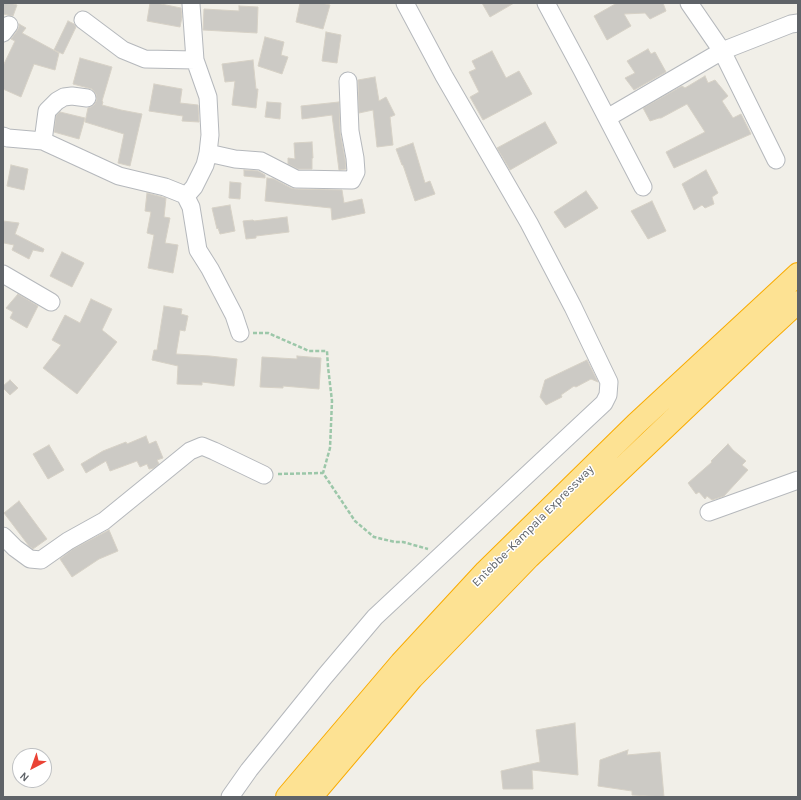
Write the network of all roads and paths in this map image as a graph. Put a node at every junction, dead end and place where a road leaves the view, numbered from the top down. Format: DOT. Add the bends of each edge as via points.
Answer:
graph roads {
  1 [pos="405,3"];
  2 [pos="546,3"];
  3 [pos="689,3"];
  4 [pos="191,4"];
  5 [pos="83,20"];
  6 [pos="798,23"];
  7 [pos="722,51"];
  8 [pos="196,60"];
  9 [pos="348,81"];
  10 [pos="87,98"];
  11 [pos="607,118"];
  12 [pos="3,136"];
  13 [pos="43,141"];
  14 [pos="208,153"];
  15 [pos="776,160"];
  16 [pos="643,187"];
  17 [pos="185,195"];
  18 [pos="3,274"];
  19 [pos="798,274"];
  20 [pos="50,302"];
  21 [pos="798,302"];
  22 [pos="240,332"];
  23 [pos="324,473"];
  24 [pos="264,475"];
  25 [pos="798,480"];
  26 [pos="709,512"];
  27 [pos="3,536"];
  28 [pos="442,553"];
  29 [pos="230,797"];
  30 [pos="287,797"];
  31 [pos="311,797"];
  1 -- 28 [label="street" via="529,223 609,382 608,396 604,403"];
  2 -- 11 [label="street"];
  3 -- 7 [label="street"];
  4 -- 8 [label="street"];
  5 -- 8 [label="street" via="123,50 145,59"];
  6 -- 7 [label="street"];
  7 -- 11 [label="street"];
  7 -- 15 [label="street"];
  8 -- 14 [label="street" via="208,97"];
  9 -- 14 [label="street" via="350,131 356,172 352,180 296,179 260,160 235,159"];
  10 -- 13 [label="street" via="72,96 56,101 47,111"];
  11 -- 16 [label="street"];
  12 -- 13 [label="street"];
  13 -- 17 [label="street" via="119,176 165,187"];
  14 -- 17 [label="street" via="194,187"];
  17 -- 22 [label="street" via="191,207 198,250 210,268"];
  18 -- 20 [label="street"];
  19 -- 30 [label="highway, Entebbe–Kampala Expressway" via="636,424 486,571 401,663"];
  21 -- 31 [label="highway, Entebbe–Kampala Expressway" via="524,563 412,678"];
  22 -- 23 [label="path" via="268,333 310,351 327,351 332,401 330,448"];
  23 -- 24 [label="path"];
  23 -- 28 [label="path" via="355,521 374,537"];
  24 -- 27 [label="street" via="202,446 190,452 104,521 41,560 30,558"];
  25 -- 26 [label="street"];
  28 -- 29 [label="street" via="375,617 249,770"];
}
